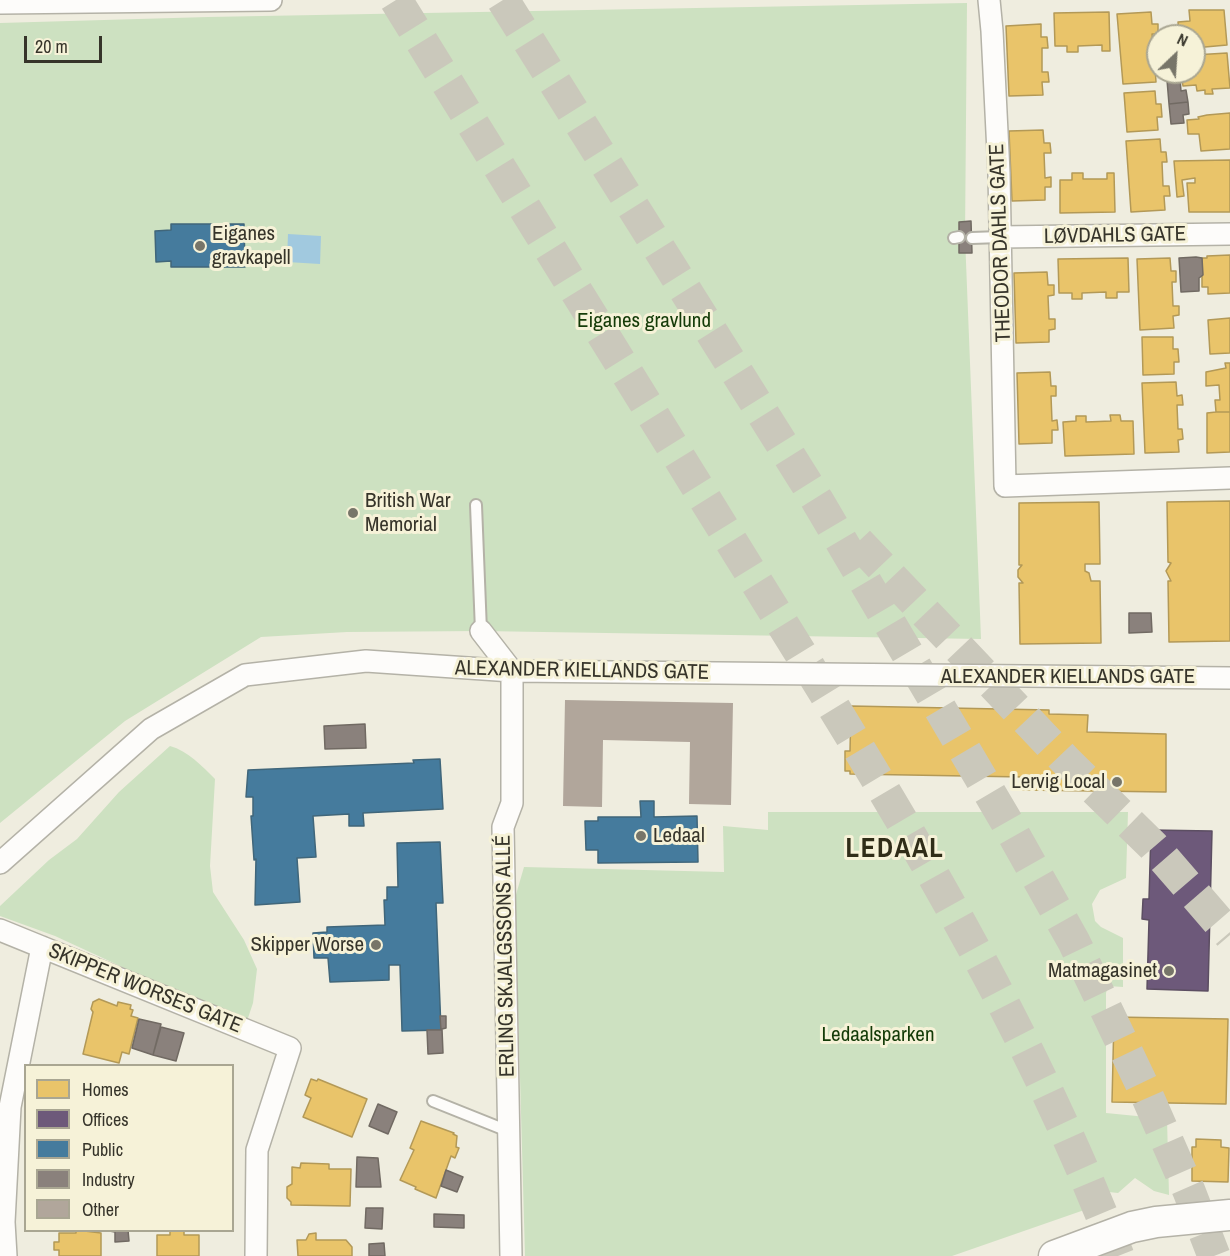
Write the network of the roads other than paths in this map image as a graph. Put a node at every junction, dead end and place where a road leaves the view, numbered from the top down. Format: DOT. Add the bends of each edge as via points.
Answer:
graph roads {
  1 [pos="271,0"];
  2 [pos="989,0"];
  3 [pos="199,1"];
  4 [pos="0,3"];
  5 [pos="1230,234"];
  6 [pos="1000,237"];
  7 [pos="972,238"];
  8 [pos="1230,478"];
  9 [pos="476,505"];
  10 [pos="481,631"];
  11 [pos="512,671"];
  12 [pos="1230,678"];
  13 [pos="0,863"];
  14 [pos="0,930"];
  15 [pos="42,947"];
  16 [pos="433,1101"];
  17 [pos="508,1131"];
  18 [pos="1230,1215"];
  19 [pos="6,1256"];
  20 [pos="256,1256"];
  21 [pos="512,1256"];
  22 [pos="1054,1256"];
  1 -- 3 [label="street"];
  2 -- 6 [label="street, THEODOR DAHLS GATE"];
  3 -- 4 [label="street"];
  5 -- 6 [label="street, LØVDAHLS GATE"];
  6 -- 7 [label="lane"];
  6 -- 8 [label="street, THEODOR DAHLS GATE" via="1005,486"];
  9 -- 10 [label="lane"];
  10 -- 11 [label="street"];
  11 -- 12 [label="street, ALEXANDER KIELLANDS GATE"];
  11 -- 13 [label="street, ALEXANDER KIELLANDS GATE" via="366,661 245,675 151,729"];
  11 -- 17 [label="street, ERLING SKJALGSSONS ALLÉ" via="512,803 503,827"];
  14 -- 15 [label="street, SKIPPER WORSES GATE"];
  15 -- 19 [label="street" via="10,1107"];
  15 -- 20 [label="street, SKIPPER WORSES GATE" via="290,1048 257,1150"];
  16 -- 17 [label="lane"];
  17 -- 21 [label="street, ERLING SKJALGSSONS ALLÉ"];
  18 -- 22 [label="street" via="1132,1227"];
}
